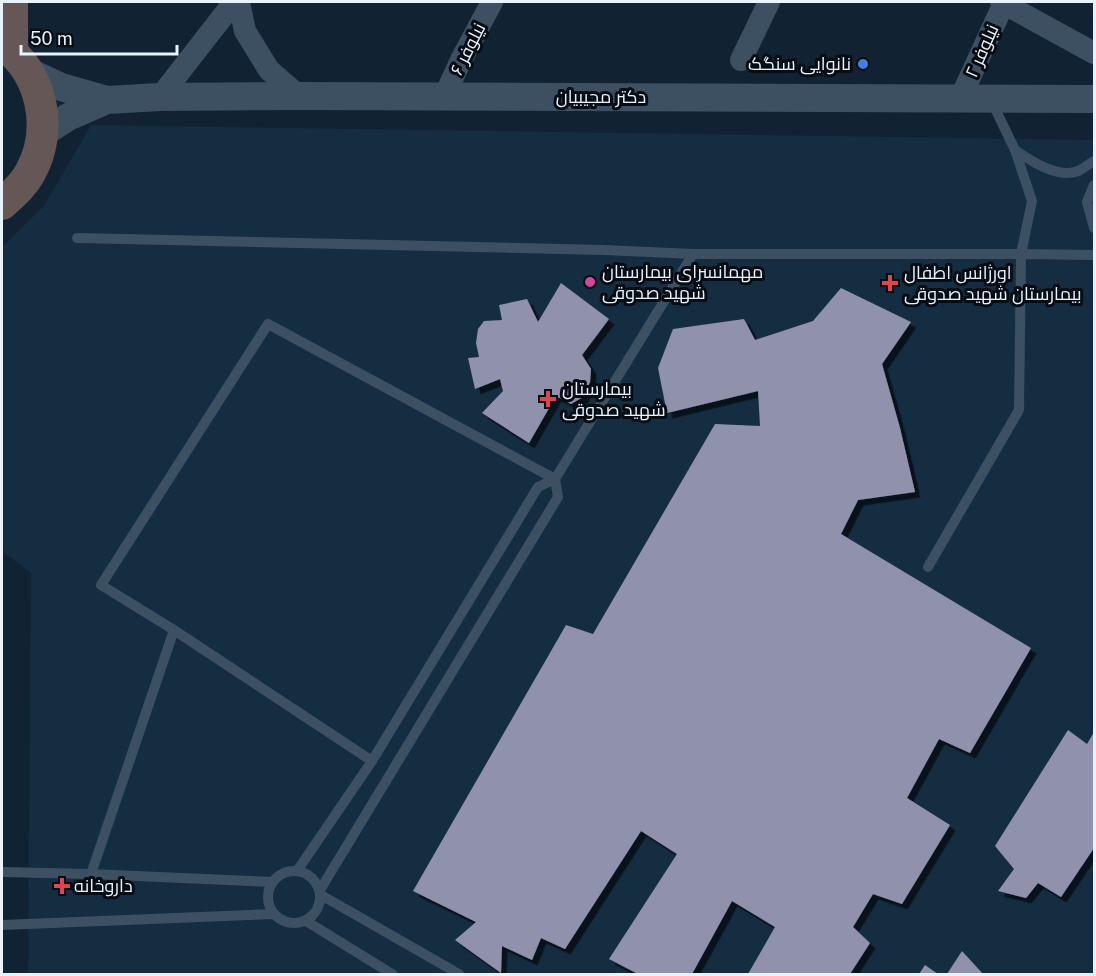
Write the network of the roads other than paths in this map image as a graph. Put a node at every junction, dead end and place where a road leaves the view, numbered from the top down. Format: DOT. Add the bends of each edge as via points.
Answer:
graph roads {
  1 [pos="12,2"];
  2 [pos="234,2"];
  3 [pos="239,2"];
  4 [pos="492,2"];
  5 [pos="769,2"];
  6 [pos="1002,2"];
  7 [pos="1095,53"];
  8 [pos="14,56"];
  9 [pos="741,60"];
  10 [pos="299,96"];
  11 [pos="160,97"];
  12 [pos="444,97"];
  13 [pos="990,98"];
  14 [pos="960,99"];
  15 [pos="1095,99"];
  16 [pos="107,100"];
  17 [pos="43,133"];
  18 [pos="1015,150"];
  19 [pos="1095,161"];
  20 [pos="1095,185"];
  21 [pos="2,204"];
  22 [pos="1095,228"];
  23 [pos="76,238"];
  24 [pos="693,254"];
  25 [pos="1021,254"];
  26 [pos="1095,255"];
  27 [pos="555,479"];
  28 [pos="928,567"];
  29 [pos="174,630"];
  30 [pos="372,761"];
  31 [pos="297,871"];
  32 [pos="2,872"];
  33 [pos="91,874"];
  34 [pos="273,882"];
  35 [pos="320,892"];
  36 [pos="274,914"];
  37 [pos="306,921"];
  38 [pos="2,925"];
  39 [pos="392,975"];
  40 [pos="459,975"];
  1 -- 8 [label="main road"];
  2 -- 11 [label="street"];
  3 -- 10 [label="street" via="245,31 269,70"];
  4 -- 12 [label="street, نیلوفر ۶"];
  5 -- 9 [label="street"];
  6 -- 7 [label="street"];
  6 -- 14 [label="street, نیلوفر ۲"];
  8 -- 16 [label="street" via="61,87"];
  8 -- 17 [label="main road" via="41,101"];
  10 -- 11 [label="street, دکتر مجیبیان"];
  10 -- 12 [label="street, دکتر مجیبیان"];
  11 -- 16 [label="street, دکتر مجیبیان"];
  12 -- 14 [label="street, دکتر مجیبیان"];
  13 -- 14 [label="street, دکتر مجیبیان"];
  13 -- 15 [label="street, دکتر مجیبیان"];
  13 -- 18 [label="lane"];
  16 -- 17 [label="street"];
  17 -- 21 [label="main road" via="30,174"];
  18 -- 19 [label="lane" via="1056,172 1076,172"];
  18 -- 25 [label="lane" via="1032,201"];
  20 -- 22 [label="lane" via="1087,202"];
  23 -- 24 [label="lane"];
  24 -- 25 [label="lane"];
  24 -- 27 [label="lane"];
  25 -- 26 [label="lane"];
  25 -- 28 [label="lane" via="1019,410"];
  27 -- 29 [label="lane" via="268,324 101,585"];
  27 -- 30 [label="lane" via="538,487"];
  27 -- 35 [label="lane" via="558,497"];
  29 -- 30 [label="lane"];
  29 -- 33 [label="lane"];
  30 -- 31 [label="lane"];
  31 -- 34 [label="lane"];
  31 -- 35 [label="lane" via="315,881"];
  32 -- 33 [label="lane"];
  33 -- 34 [label="lane"];
  34 -- 36 [label="lane" via="268,893"];
  35 -- 37 [label="lane" via="320,905"];
  35 -- 40 [label="lane"];
  36 -- 37 [label="lane" via="294,924"];
  36 -- 38 [label="lane"];
  37 -- 39 [label="lane"];
}
